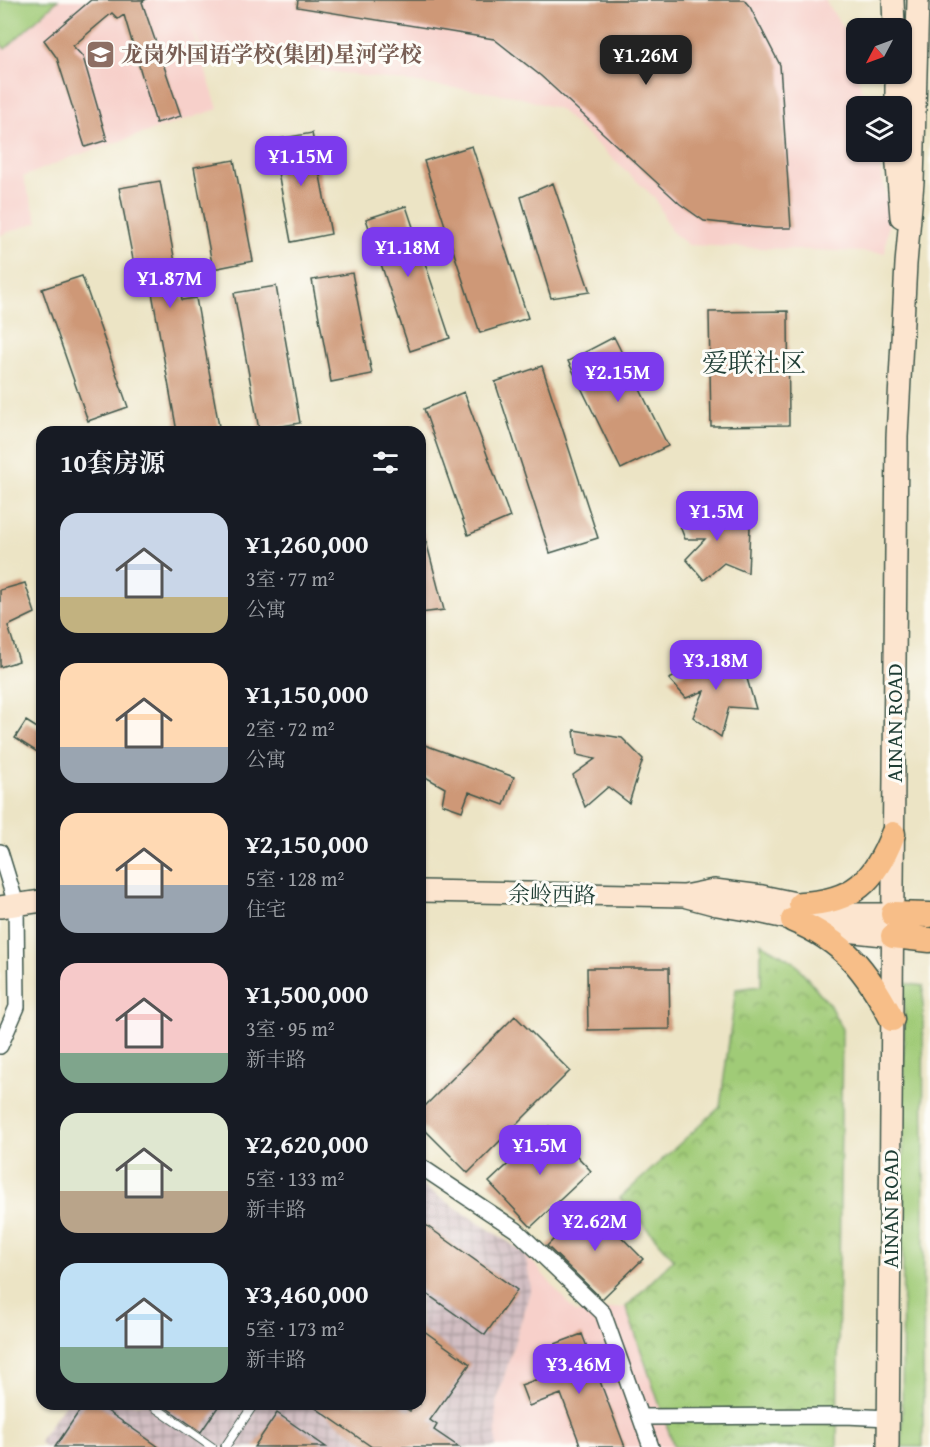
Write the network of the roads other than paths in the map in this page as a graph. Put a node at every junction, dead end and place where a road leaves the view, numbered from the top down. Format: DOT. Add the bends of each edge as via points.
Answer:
graph roads {
  1 [pos="893,0"];
  2 [pos="918,0"];
  3 [pos="894,18"];
  4 [pos="897,162"];
  5 [pos="906,264"];
  6 [pos="893,834"];
  7 [pos="0,852"];
  8 [pos="426,891"];
  9 [pos="36,902"];
  10 [pos="8,906"];
  11 [pos="797,912"];
  12 [pos="930,915"];
  13 [pos="893,925"];
  14 [pos="930,940"];
  15 [pos="892,1019"];
  16 [pos="0,1046"];
  17 [pos="426,1170"];
  18 [pos="159,1410"];
  19 [pos="250,1410"];
  20 [pos="641,1417"];
  21 [pos="889,1418"];
  22 [pos="212,1447"];
  23 [pos="225,1447"];
  24 [pos="651,1447"];
  25 [pos="888,1447"];
  1 -- 3 [label="main road"];
  2 -- 5 [label="main road, AINAN ROAD" via="913,182"];
  4 -- 5 [label="main road"];
  5 -- 6 [label="main road, AINAN ROAD" via="897,437"];
  6 -- 11 [label="main road" via="873,874 858,887 841,898"];
  6 -- 13 [label="main road, AINAN ROAD"];
  7 -- 10 [label="street"];
  8 -- 11 [label="main road, 余岭西路" via="684,896 717,905"];
  9 -- 10 [label="main road"];
  10 -- 16 [label="street" via="17,1007"];
  11 -- 13 [label="main road, 余岭西路" via="846,931"];
  11 -- 15 [label="main road" via="853,960"];
  12 -- 13 [label="main road"];
  13 -- 14 [label="main road"];
  13 -- 15 [label="main road, AINAN ROAD"];
  15 -- 21 [label="main road, AINAN ROAD"];
  17 -- 20 [label="street" via="516,1230 603,1313"];
  18 -- 22 [label="lane"];
  19 -- 23 [label="lane"];
  20 -- 21 [label="street"];
  20 -- 24 [label="street"];
  21 -- 25 [label="main road, AINAN ROAD"];
}
